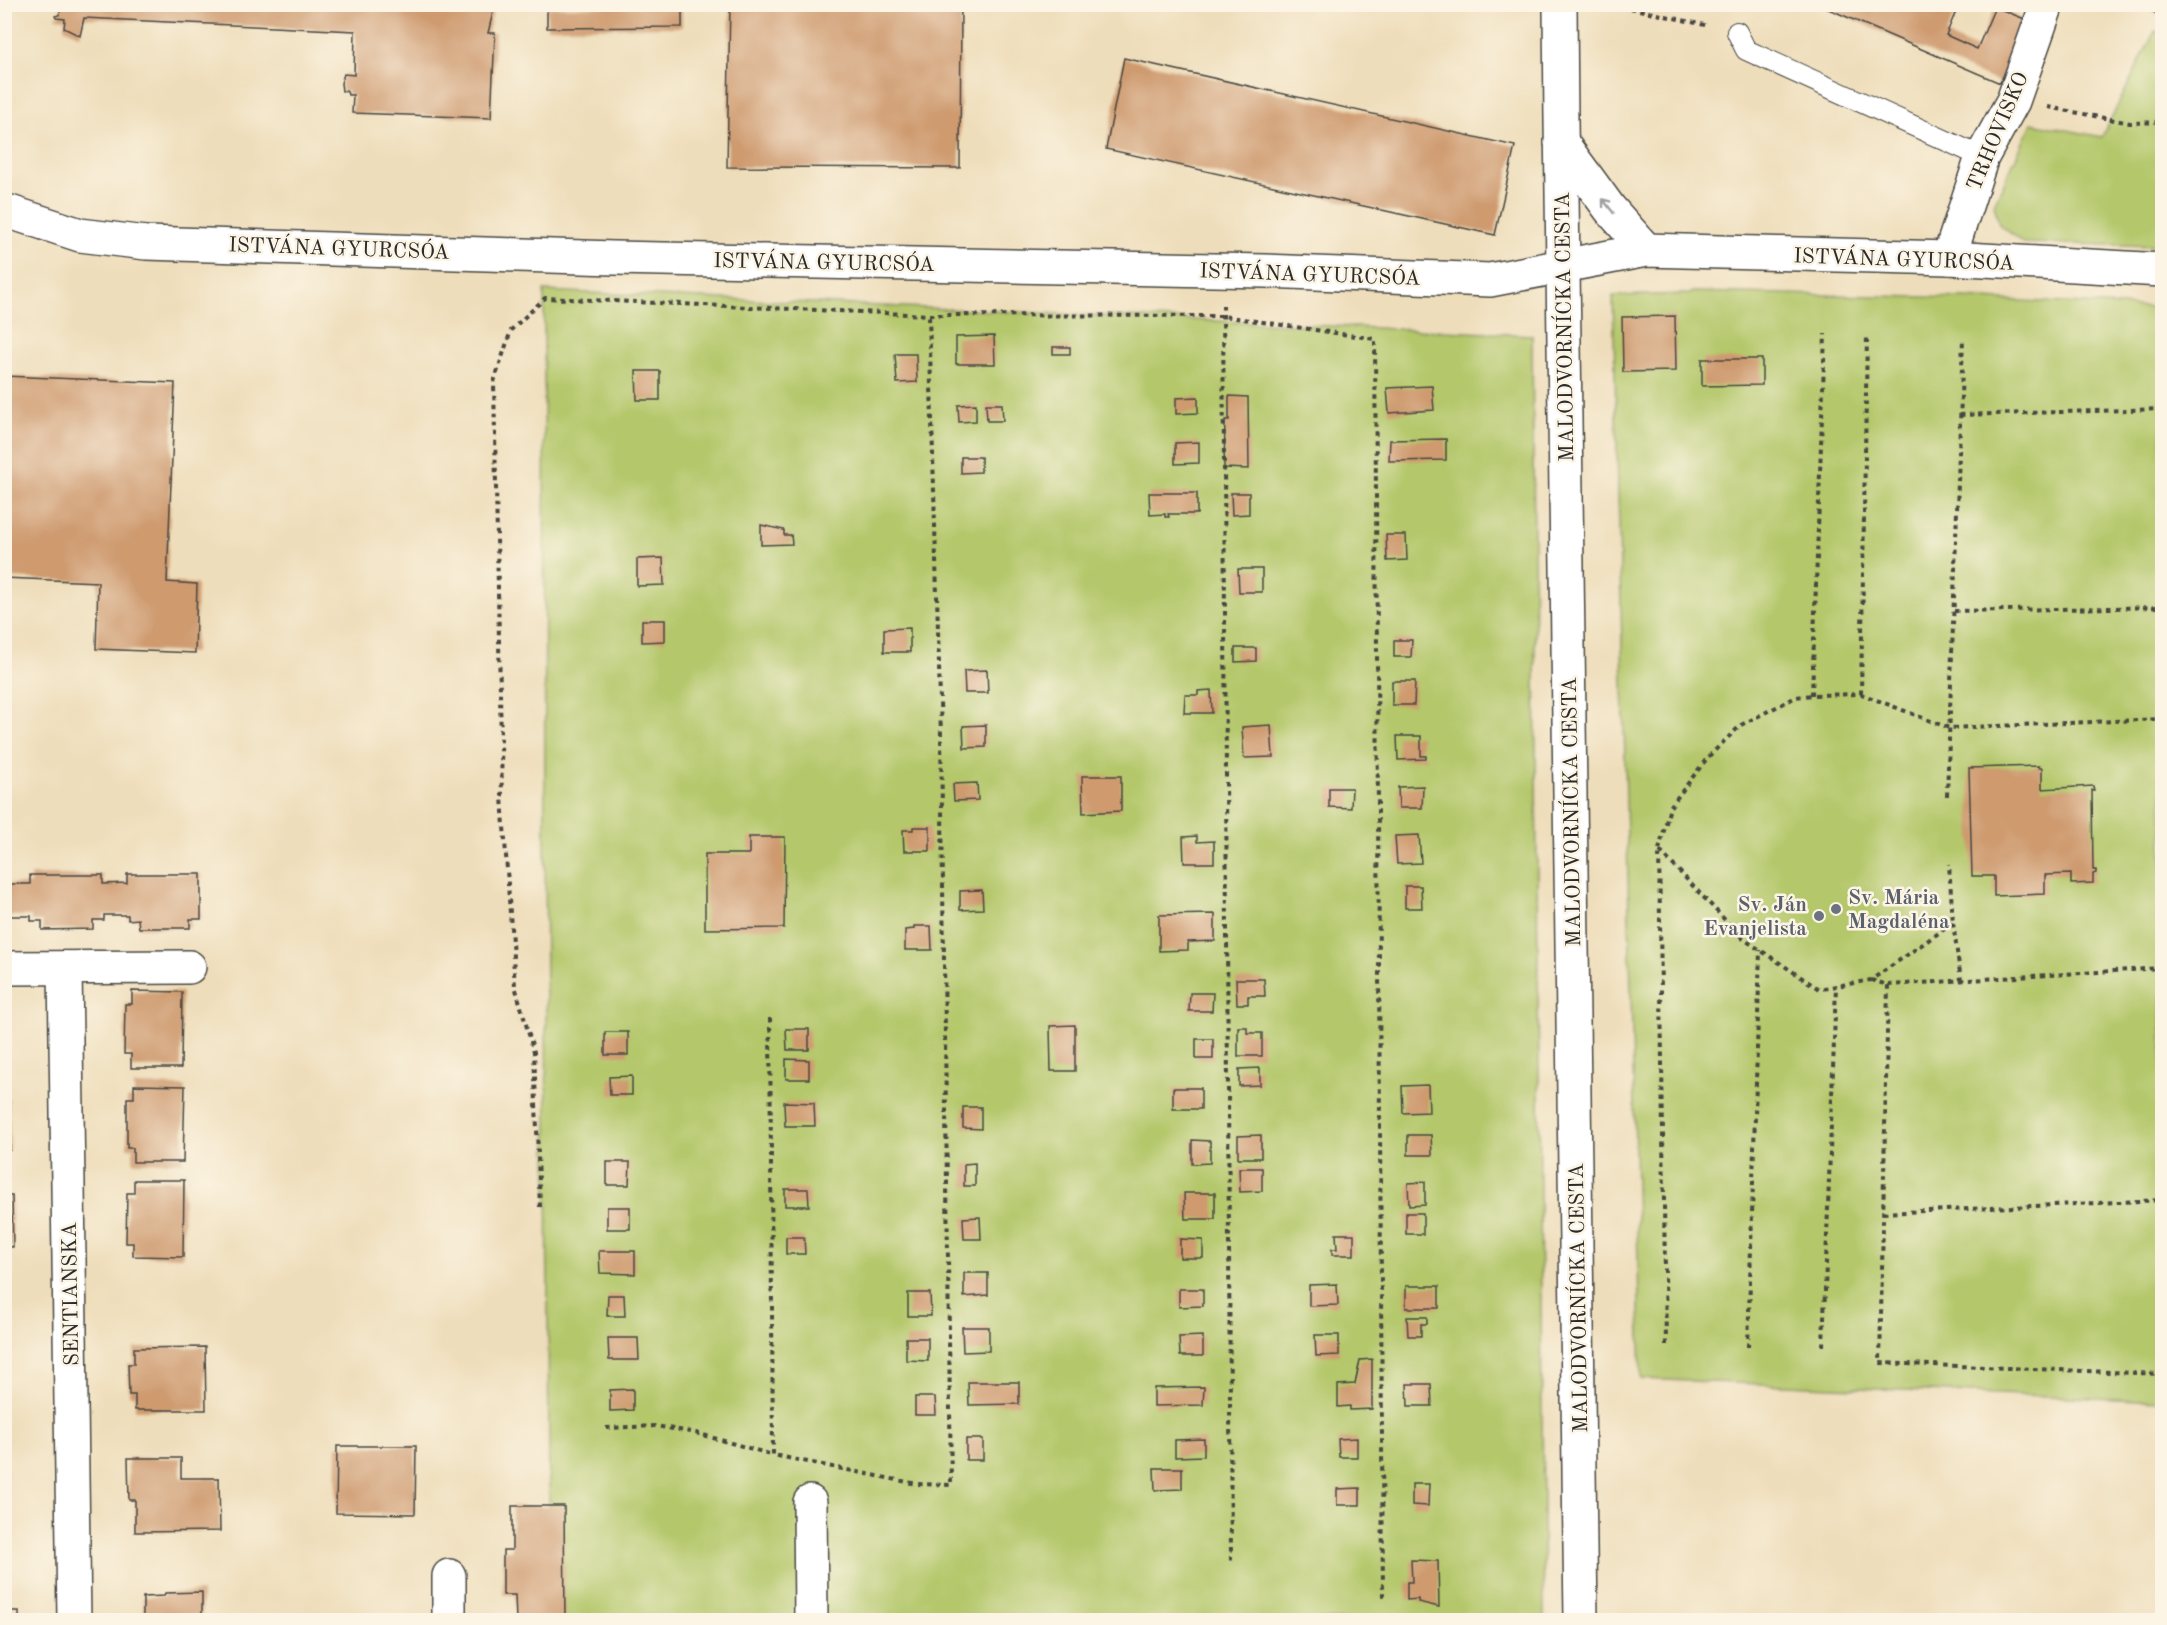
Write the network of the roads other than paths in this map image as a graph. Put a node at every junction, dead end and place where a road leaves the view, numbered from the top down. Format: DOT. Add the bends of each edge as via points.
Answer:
graph roads {
  1 [pos="1560,4"];
  2 [pos="2048,4"];
  3 [pos="1737,32"];
  4 [pos="1561,142"];
  5 [pos="1982,157"];
  6 [pos="4,210"];
  7 [pos="1646,250"];
  8 [pos="1949,258"];
  9 [pos="1562,266"];
  10 [pos="2163,270"];
  11 [pos="189,966"];
  12 [pos="4,968"];
  13 [pos="65,968"];
  14 [pos="810,1502"];
  15 [pos="449,1576"];
  16 [pos="74,1620"];
  17 [pos="449,1620"];
  18 [pos="811,1620"];
  19 [pos="1581,1620"];
  1 -- 4 [label="street, MALODVORNÍCKA CESTA"];
  2 -- 5 [label="street, TRHOVISKO" via="2013,100"];
  3 -- 5 [label="lane" via="1746,50"];
  7 -- 4 [label="street, one-way"];
  4 -- 9 [label="street, MALODVORNÍCKA CESTA"];
  5 -- 8 [label="street, TRHOVISKO"];
  6 -- 9 [label="street, ISTVÁNA GYURCSÓA" via="80,235 146,243 1490,280"];
  7 -- 8 [label="street, ISTVÁNA GYURCSÓA"];
  7 -- 9 [label="street, ISTVÁNA GYURCSÓA"];
  8 -- 10 [label="street, ISTVÁNA GYURCSÓA"];
  9 -- 19 [label="street, MALODVORNÍCKA CESTA"];
  11 -- 13 [label="street"];
  12 -- 13 [label="street"];
  13 -- 16 [label="street, SENTIANSKA"];
  14 -- 18 [label="street"];
  15 -- 17 [label="street"];
}
